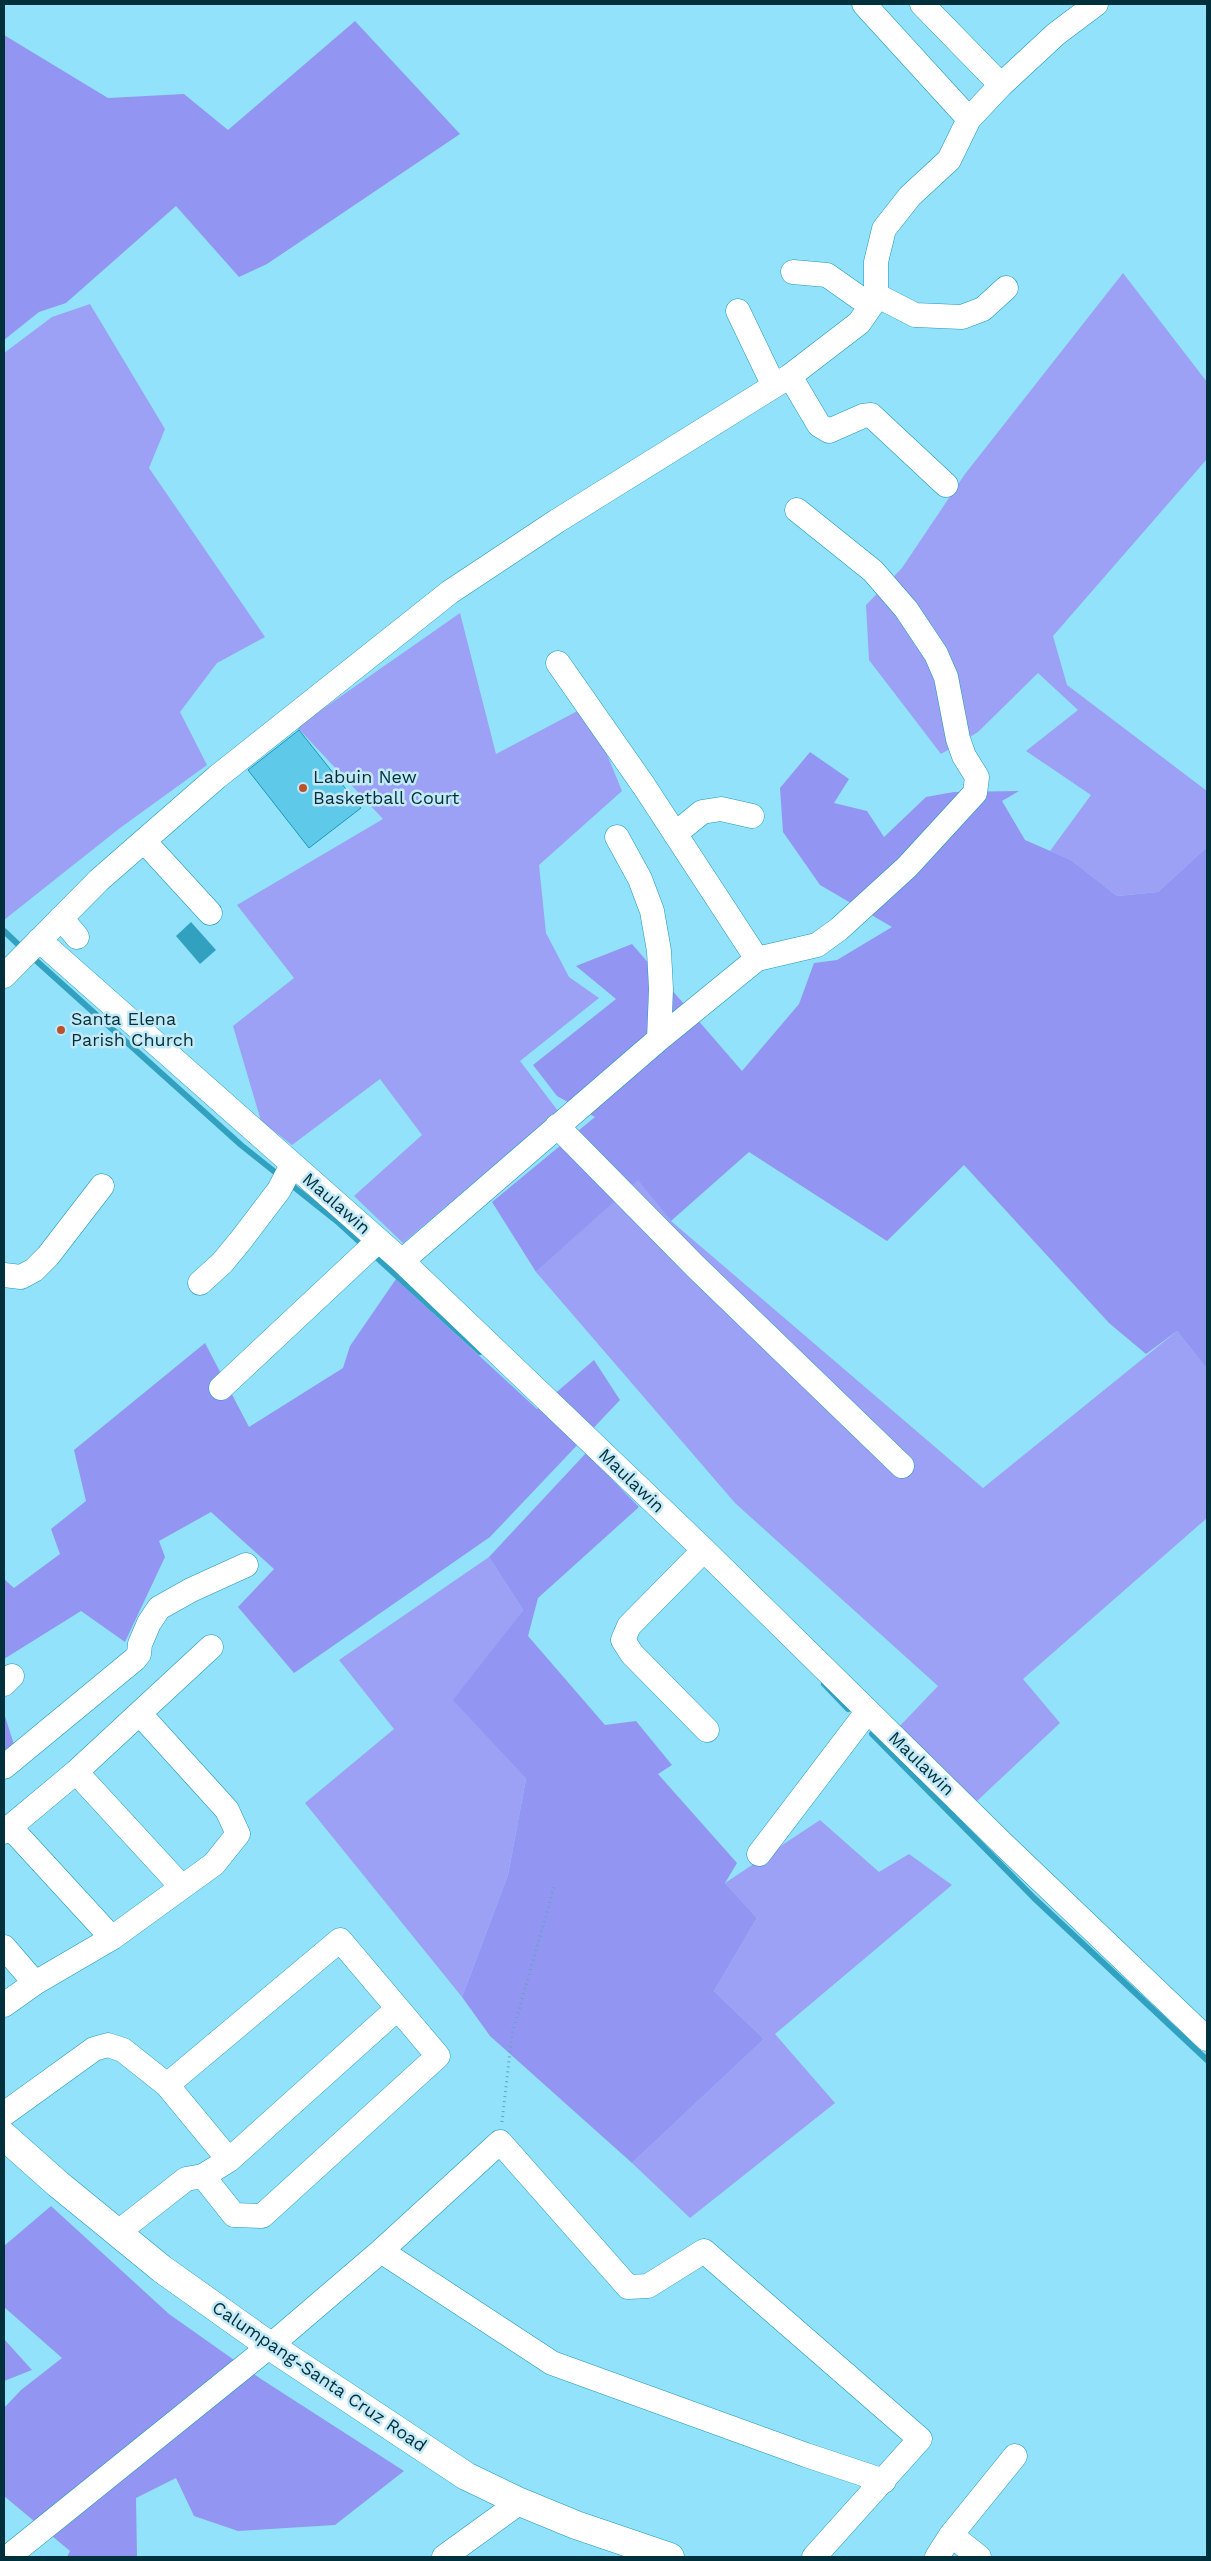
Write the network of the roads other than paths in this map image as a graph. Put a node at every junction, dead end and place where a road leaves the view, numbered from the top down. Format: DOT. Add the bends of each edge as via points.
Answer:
graph roads {
  1 [pos="864,4"];
  2 [pos="922,4"];
  3 [pos="1096,4"];
  4 [pos="1001,85"];
  5 [pos="970,119"];
  6 [pos="793,272"];
  7 [pos="1006,288"];
  8 [pos="874,300"];
  9 [pos="738,311"];
  10 [pos="782,380"];
  11 [pos="946,485"];
  12 [pos="797,510"];
  13 [pos="558,663"];
  14 [pos="752,816"];
  15 [pos="675,834"];
  16 [pos="617,837"];
  17 [pos="144,841"];
  18 [pos="210,913"];
  19 [pos="61,918"];
  20 [pos="77,937"];
  21 [pos="40,940"];
  22 [pos="757,959"];
  23 [pos="8,963"];
  24 [pos="658,1039"];
  25 [pos="557,1126"];
  26 [pos="292,1165"];
  27 [pos="102,1186"];
  28 [pos="378,1241"];
  29 [pos="402,1261"];
  30 [pos="4,1275"];
  31 [pos="200,1284"];
  32 [pos="221,1388"];
  33 [pos="902,1466"];
  34 [pos="704,1550"];
  35 [pos="246,1565"];
  36 [pos="211,1647"];
  37 [pos="867,1712"];
  38 [pos="140,1714"];
  39 [pos="707,1730"];
  40 [pos="4,1768"];
  41 [pos="76,1772"];
  42 [pos="7,1829"];
  43 [pos="759,1854"];
  44 [pos="181,1886"];
  45 [pos="112,1938"];
  46 [pos="4,1947"];
  47 [pos="35,1983"];
  48 [pos="4,2005"];
  49 [pos="397,2009"];
  50 [pos="1207,2039"];
  51 [pos="167,2085"];
  52 [pos="4,2114"];
  53 [pos="4,2136"];
  54 [pos="229,2160"];
  55 [pos="203,2176"];
  56 [pos="117,2233"];
  57 [pos="381,2251"];
  58 [pos="270,2346"];
  59 [pos="1015,2456"];
  60 [pos="884,2481"];
  61 [pos="520,2502"];
  62 [pos="952,2535"];
  63 [pos="7,2554"];
  64 [pos="444,2557"];
  65 [pos="670,2557"];
  66 [pos="814,2557"];
  67 [pos="937,2557"];
  68 [pos="979,2557"];
  1 -- 5 [label="street"];
  2 -- 4 [label="street"];
  3 -- 4 [label="street" via="1056,34"];
  4 -- 5 [label="street"];
  5 -- 8 [label="street" via="949,160 910,196 884,229 876,262"];
  6 -- 8 [label="street" via="827,275"];
  7 -- 8 [label="street" via="983,309 962,317 916,315"];
  8 -- 10 [label="street" via="858,323"];
  9 -- 10 [label="street"];
  10 -- 11 [label="street" via="819,425 829,430 871,415"];
  10 -- 17 [label="street" via="450,592 238,759"];
  12 -- 22 [label="street" via="873,571 906,609 936,654 946,677 958,739 977,777 975,793 908,867 839,929 817,945"];
  13 -- 15 [label="street"];
  14 -- 15 [label="street" via="721,809 702,812"];
  15 -- 22 [label="street"];
  16 -- 24 [label="street" via="640,879 652,911 661,989"];
  17 -- 18 [label="street"];
  17 -- 19 [label="street"];
  19 -- 20 [label="street"];
  19 -- 21 [label="street"];
  21 -- 23 [label="street"];
  21 -- 26 [label="street, Maulawin"];
  22 -- 24 [label="street"];
  24 -- 25 [label="street"];
  25 -- 29 [label="street"];
  25 -- 33 [label="street" via="696,1267"];
  26 -- 28 [label="street, Maulawin"];
  26 -- 31 [label="street" via="279,1190 241,1240"];
  27 -- 30 [label="street" via="34,1270 21,1277"];
  28 -- 29 [label="street, Maulawin"];
  28 -- 32 [label="street"];
  29 -- 34 [label="street, Maulawin"];
  34 -- 37 [label="street, Maulawin"];
  34 -- 39 [label="street" via="629,1626 623,1640 632,1654"];
  35 -- 40 [label="street" via="159,1608 149,1623 139,1654"];
  36 -- 38 [label="street"];
  37 -- 43 [label="street"];
  37 -- 50 [label="street, Maulawin"];
  38 -- 41 [label="street"];
  38 -- 44 [label="street" via="227,1810 238,1834 214,1864"];
  41 -- 42 [label="street"];
  41 -- 44 [label="street"];
  42 -- 45 [label="street"];
  44 -- 45 [label="street"];
  45 -- 47 [label="street"];
  46 -- 47 [label="street"];
  47 -- 48 [label="street"];
  49 -- 51 [label="street" via="340,1940"];
  49 -- 54 [label="street"];
  49 -- 55 [label="street" via="438,2056 262,2216 234,2214"];
  51 -- 52 [label="street" via="123,2050 108,2045 94,2050"];
  51 -- 54 [label="street"];
  53 -- 56 [label="main road, Calumpang-Santa Cruz Road"];
  54 -- 55 [label="street"];
  55 -- 56 [label="street" via="186,2179"];
  56 -- 58 [label="main road, Calumpang-Santa Cruz Road"];
  57 -- 58 [label="street"];
  57 -- 60 [label="street" via="552,2363"];
  57 -- 60 [label="street" via="500,2142 628,2287 648,2286 704,2251 920,2439"];
  58 -- 61 [label="main road, Calumpang-Santa Cruz Road" via="466,2476"];
  58 -- 63 [label="street"];
  59 -- 62 [label="street"];
  60 -- 66 [label="street"];
  61 -- 64 [label="street"];
  61 -- 65 [label="main road, Calumpang-Santa Cruz Road"];
  62 -- 67 [label="street"];
  62 -- 68 [label="street"];
}
